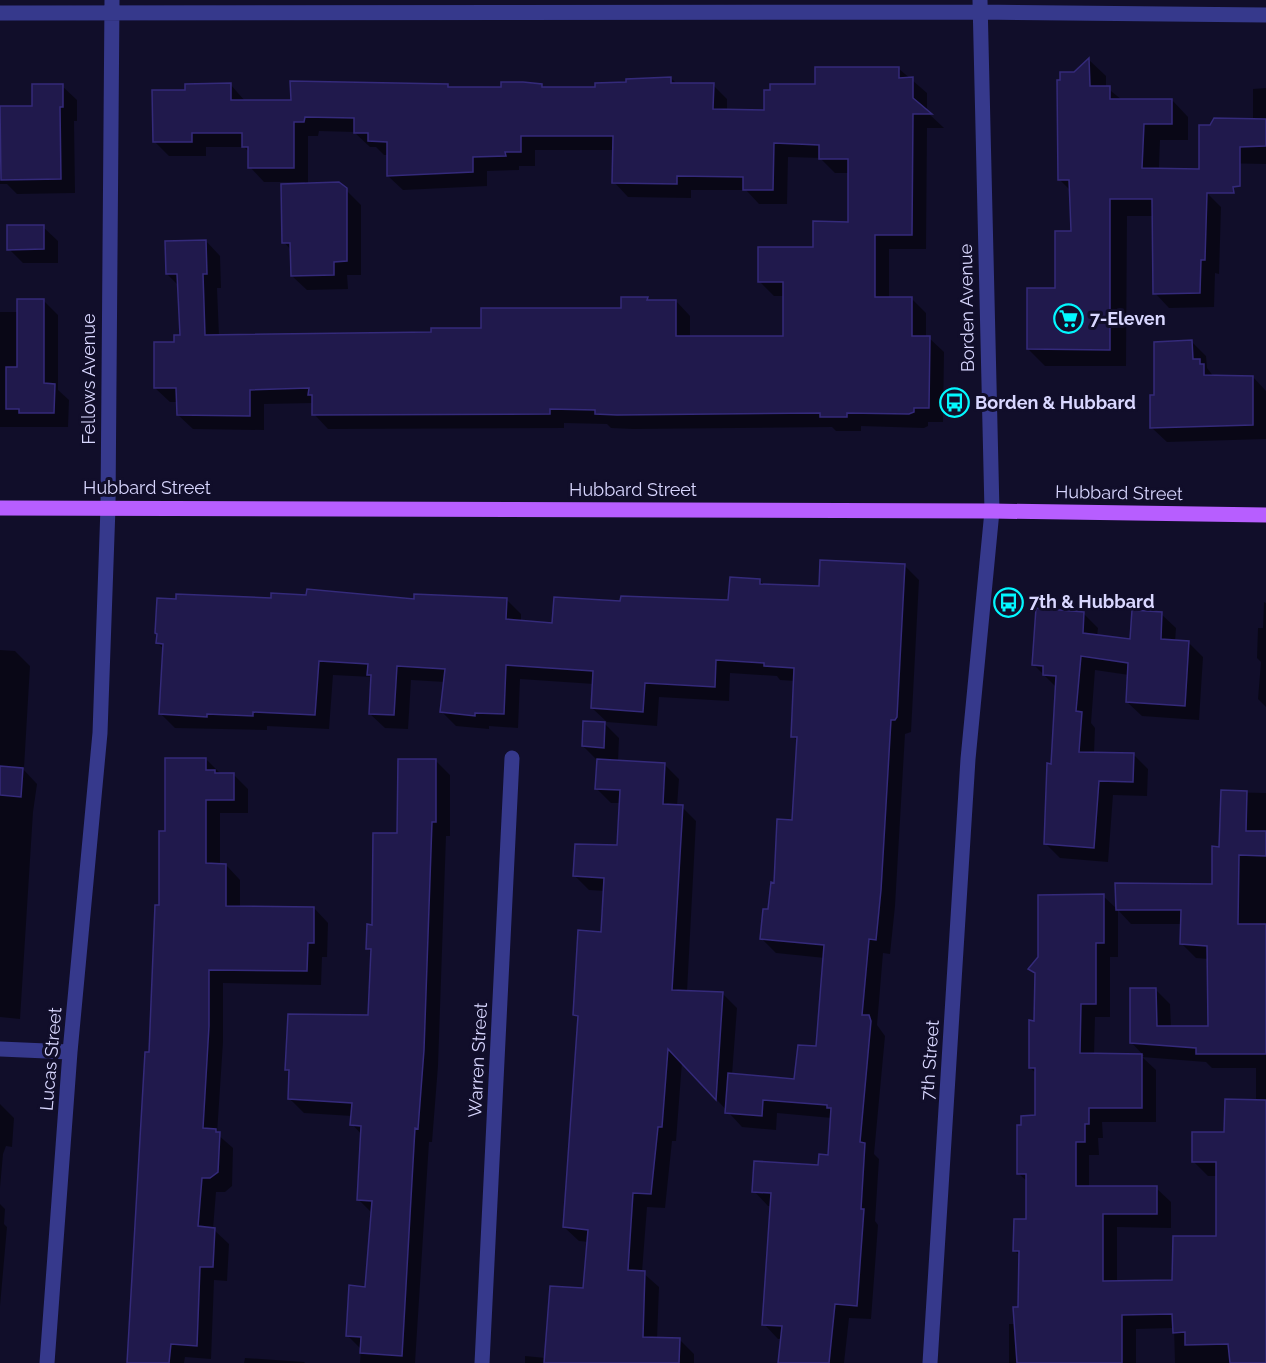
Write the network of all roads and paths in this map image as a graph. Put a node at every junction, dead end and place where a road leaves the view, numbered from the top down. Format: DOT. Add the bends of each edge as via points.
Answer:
graph roads {
  1 [pos="112,6"];
  2 [pos="979,6"];
  3 [pos="0,13"];
  4 [pos="1266,15"];
  5 [pos="108,507"];
  6 [pos="0,508"];
  7 [pos="992,511"];
  8 [pos="1266,515"];
  9 [pos="512,758"];
  10 [pos="99,759"];
  11 [pos="968,759"];
  12 [pos="0,1049"];
  13 [pos="70,1052"];
  14 [pos="47,1363"];
  15 [pos="482,1363"];
  16 [pos="930,1363"];
  1 -- 2 [label="street"];
  1 -- 3 [label="street"];
  1 -- 5 [label="street, Fellows Avenue"];
  2 -- 4 [label="street"];
  2 -- 7 [label="street, Borden Avenue"];
  5 -- 6 [label="main road, Hubbard Street"];
  5 -- 7 [label="main road, Hubbard Street"];
  5 -- 10 [label="street, Fellows Avenue"];
  7 -- 8 [label="main road, Hubbard Street"];
  7 -- 11 [label="street, Borden Avenue"];
  9 -- 15 [label="street, Warren Street"];
  10 -- 13 [label="street, Lucas Street"];
  11 -- 16 [label="street, 7th Street"];
  12 -- 13 [label="street"];
  13 -- 14 [label="street, Lucas Street"];
}
